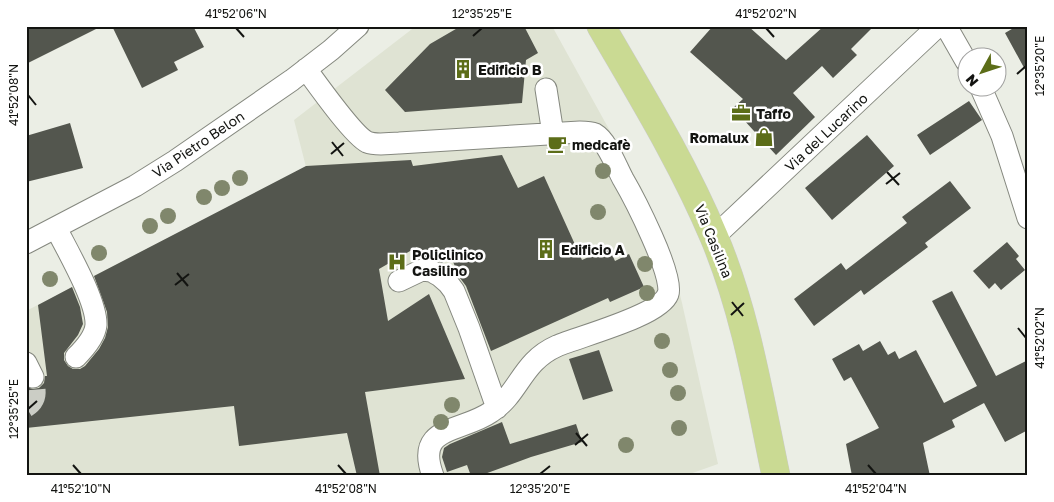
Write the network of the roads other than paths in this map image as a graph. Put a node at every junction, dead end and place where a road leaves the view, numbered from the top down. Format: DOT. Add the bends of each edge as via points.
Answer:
graph roads {
  1 [pos="358,26"];
  2 [pos="601,26"];
  3 [pos="938,26"];
  4 [pos="946,26"];
  5 [pos="959,48"];
  6 [pos="306,69"];
  7 [pos="546,89"];
  8 [pos="985,98"];
  9 [pos="553,134"];
  10 [pos="1028,218"];
  11 [pos="56,228"];
  12 [pos="714,237"];
  13 [pos="26,243"];
  14 [pos="399,282"];
  15 [pos="76,358"];
  16 [pos="497,408"];
  17 [pos="433,476"];
  18 [pos="776,476"];
  1 -- 6 [label="street, Via Pietro Belon"];
  2 -- 12 [label="main road, Via Casilina" via="677,158"];
  3 -- 12 [label="street, Via del Lucarino"];
  4 -- 5 [label="street"];
  6 -- 9 [label="street" via="352,128 370,143"];
  6 -- 11 [label="street, Via Pietro Belon" via="157,173"];
  7 -- 9 [label="street"];
  8 -- 10 [label="street" via="1002,136"];
  9 -- 16 [label="street" via="588,132 598,136 647,226 670,290 664,301 651,310 544,353 527,368"];
  11 -- 13 [label="street, Via Pietro Belon"];
  11 -- 15 [label="street" via="83,283 95,318 93,334"];
  12 -- 18 [label="main road, Via Casilina" via="745,331"];
  14 -- 16 [label="street" via="422,270 431,271 448,283 469,328"];
  16 -- 17 [label="street" via="432,440 428,455"];
}
